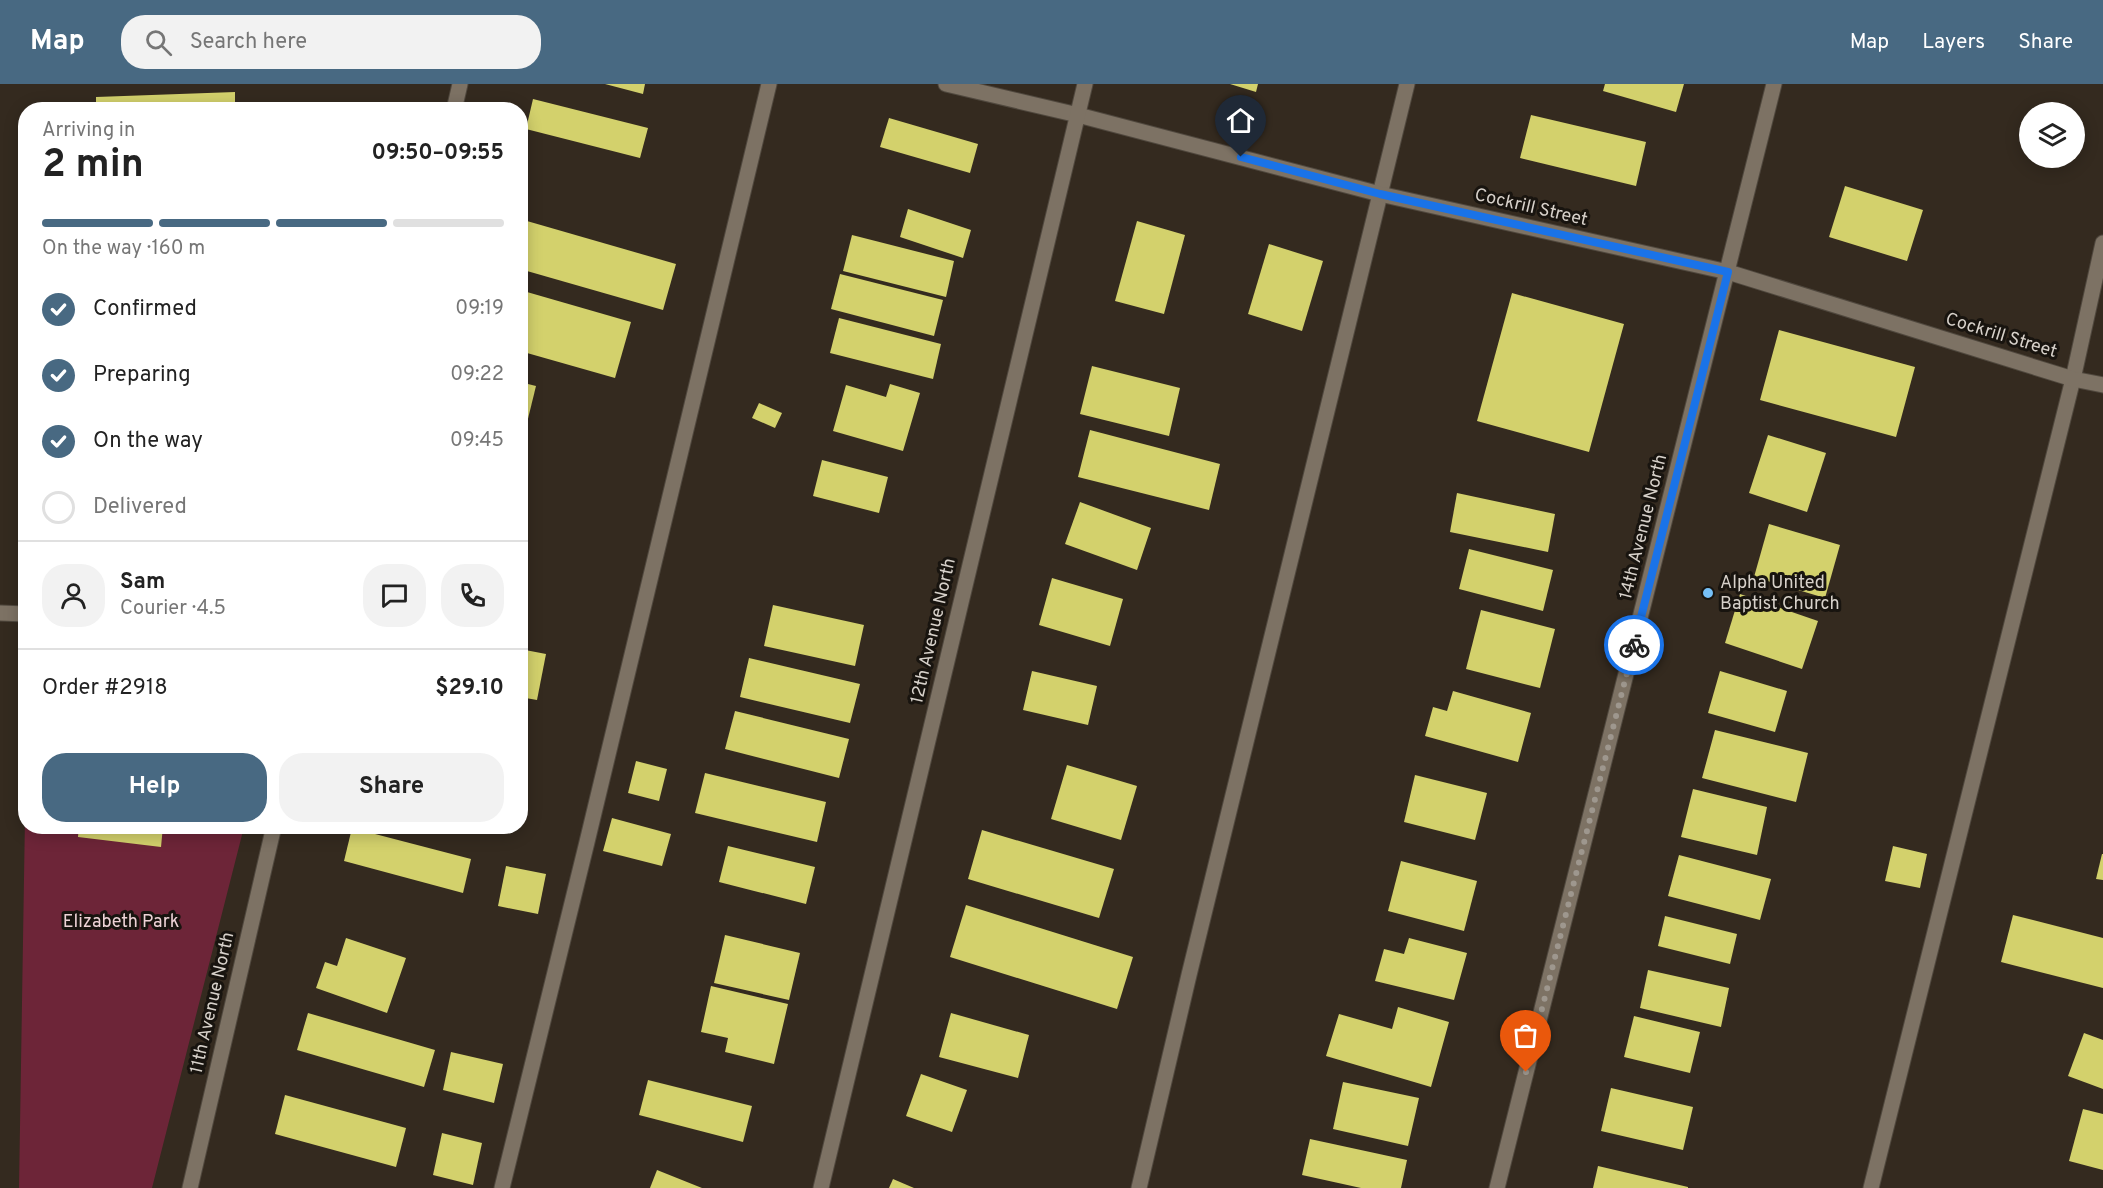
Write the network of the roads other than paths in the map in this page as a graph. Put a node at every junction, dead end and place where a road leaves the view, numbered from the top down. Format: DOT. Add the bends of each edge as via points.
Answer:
graph roads {
  1 [pos="460,84"];
  2 [pos="769,84"];
  3 [pos="946,84"];
  4 [pos="1085,84"];
  5 [pos="1407,84"];
  6 [pos="1774,84"];
  7 [pos="456,102"];
  8 [pos="1078,114"];
  9 [pos="1380,194"];
  10 [pos="2103,243"];
  11 [pos="1728,272"];
  12 [pos="2073,379"];
  13 [pos="2103,385"];
  14 [pos="0,614"];
  15 [pos="18,614"];
  16 [pos="272,834"];
  17 [pos="190,1188"];
  18 [pos="502,1188"];
  19 [pos="821,1188"];
  20 [pos="1139,1188"];
  21 [pos="1497,1188"];
  22 [pos="1871,1188"];
  1 -- 7 [label="street"];
  2 -- 18 [label="street"];
  3 -- 8 [label="street, Cockrill Street"];
  4 -- 8 [label="street, 12th Avenue North"];
  5 -- 9 [label="street"];
  6 -- 11 [label="street, 14th Avenue North"];
  8 -- 9 [label="street, Cockrill Street"];
  8 -- 19 [label="street, 12th Avenue North"];
  9 -- 11 [label="street, Cockrill Street"];
  9 -- 20 [label="street"];
  10 -- 12 [label="street"];
  11 -- 12 [label="street, Cockrill Street"];
  11 -- 21 [label="street, 14th Avenue North"];
  12 -- 13 [label="street, Cockrill Street"];
  12 -- 22 [label="street"];
  14 -- 15 [label="street"];
  16 -- 17 [label="street, 11th Avenue North"];
}
